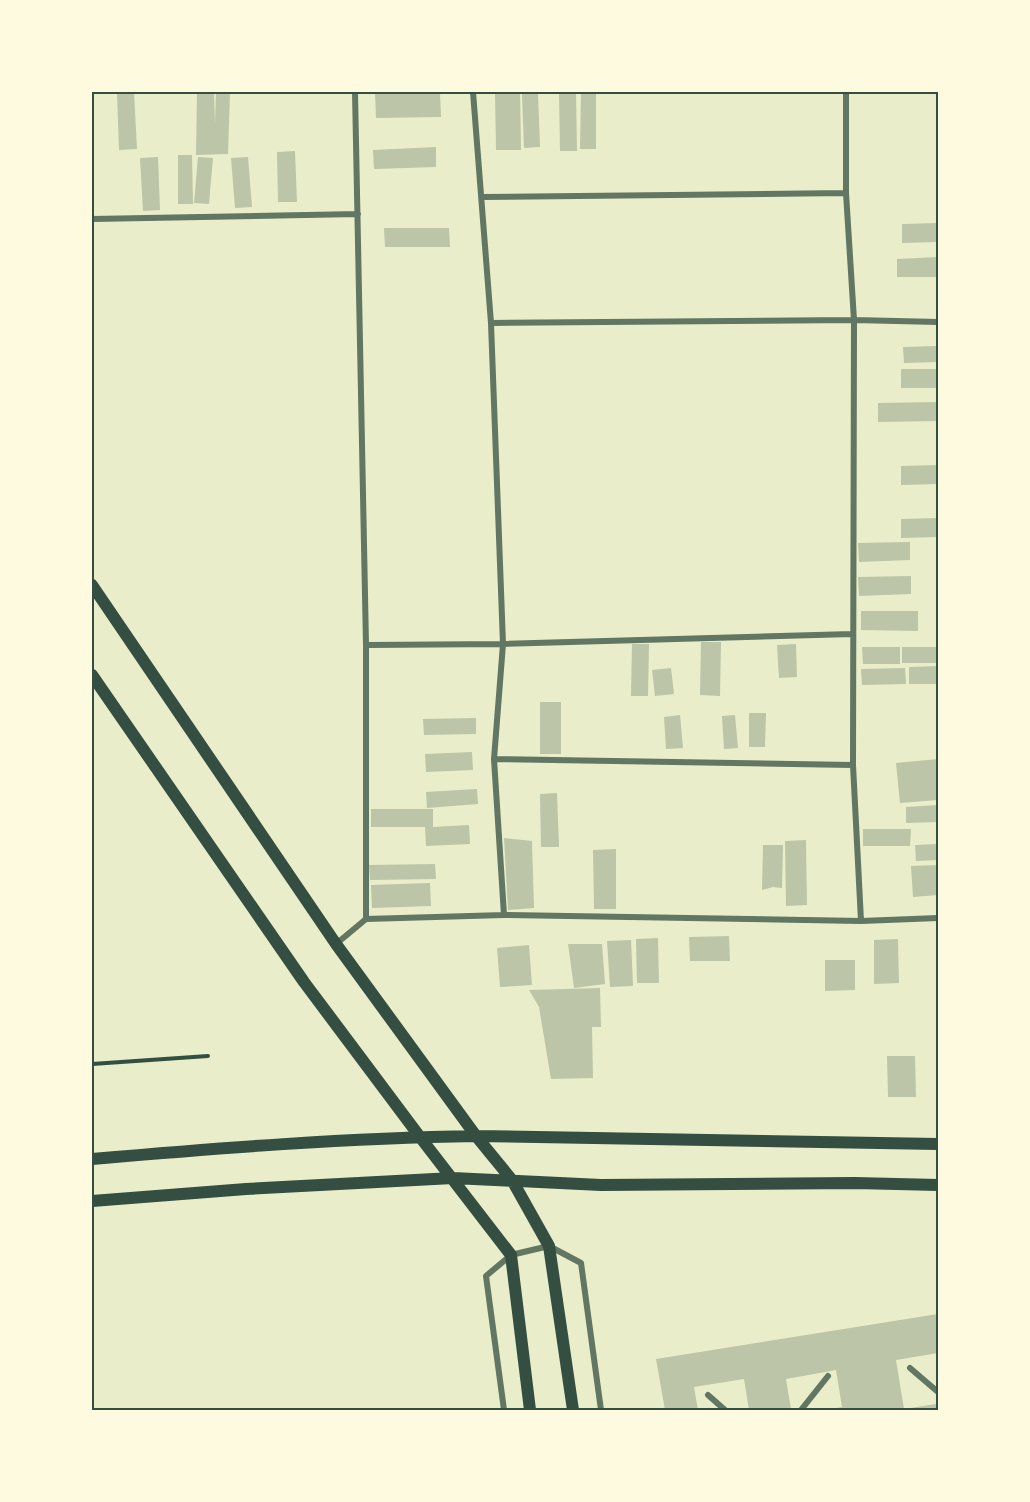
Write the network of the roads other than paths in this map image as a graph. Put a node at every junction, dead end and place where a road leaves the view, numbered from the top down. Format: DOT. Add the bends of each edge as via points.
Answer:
graph roads {
  1 [pos="355,92"];
  2 [pos="473,92"];
  3 [pos="846,92"];
  4 [pos="846,193"];
  5 [pos="482,197"];
  6 [pos="358,214"];
  7 [pos="92,219"];
  8 [pos="854,320"];
  9 [pos="939,322"];
  10 [pos="491,323"];
  11 [pos="92,585"];
  12 [pos="852,634"];
  13 [pos="503,644"];
  14 [pos="366,645"];
  15 [pos="92,675"];
  16 [pos="494,759"];
  17 [pos="853,765"];
  18 [pos="504,915"];
  19 [pos="939,918"];
  20 [pos="366,919"];
  21 [pos="861,921"];
  22 [pos="336,944"];
  23 [pos="476,1136"];
  24 [pos="420,1137"];
  25 [pos="939,1144"];
  26 [pos="92,1159"];
  27 [pos="453,1178"];
  28 [pos="512,1180"];
  29 [pos="939,1185"];
  30 [pos="92,1201"];
  31 [pos="549,1246"];
  32 [pos="511,1255"];
  33 [pos="910,1368"];
  34 [pos="828,1376"];
  35 [pos="939,1392"];
  36 [pos="708,1395"];
  37 [pos="504,1410"];
  38 [pos="530,1410"];
  39 [pos="573,1410"];
  40 [pos="601,1410"];
  41 [pos="724,1410"];
  42 [pos="801,1410"];
  1 -- 6 [label="street"];
  2 -- 5 [label="street"];
  3 -- 4 [label="street"];
  4 -- 5 [label="street"];
  4 -- 8 [label="street"];
  5 -- 10 [label="street"];
  6 -- 7 [label="street"];
  6 -- 14 [label="street"];
  8 -- 9 [label="street"];
  8 -- 10 [label="street"];
  8 -- 12 [label="street"];
  10 -- 13 [label="street"];
  11 -- 22 [label="main road"];
  12 -- 13 [label="street"];
  12 -- 17 [label="street"];
  13 -- 14 [label="street"];
  13 -- 16 [label="street"];
  14 -- 20 [label="street"];
  15 -- 24 [label="main road" via="304,982"];
  16 -- 17 [label="street"];
  16 -- 18 [label="street"];
  17 -- 21 [label="street"];
  18 -- 20 [label="street"];
  18 -- 21 [label="street"];
  19 -- 21 [label="street"];
  20 -- 22 [label="street"];
  22 -- 23 [label="main road"];
  23 -- 24 [label="main road"];
  23 -- 25 [label="main road"];
  23 -- 28 [label="main road"];
  24 -- 26 [label="main road"];
  24 -- 27 [label="main road"];
  27 -- 28 [label="main road"];
  27 -- 30 [label="main road"];
  27 -- 32 [label="main road"];
  28 -- 29 [label="main road" via="602,1185"];
  28 -- 31 [label="main road"];
  31 -- 32 [label="street"];
  31 -- 39 [label="main road"];
  31 -- 40 [label="street" via="581,1263"];
  32 -- 37 [label="street" via="486,1276"];
  32 -- 38 [label="main road"];
  33 -- 35 [label="street"];
  34 -- 42 [label="street"];
  36 -- 41 [label="street"];
}
